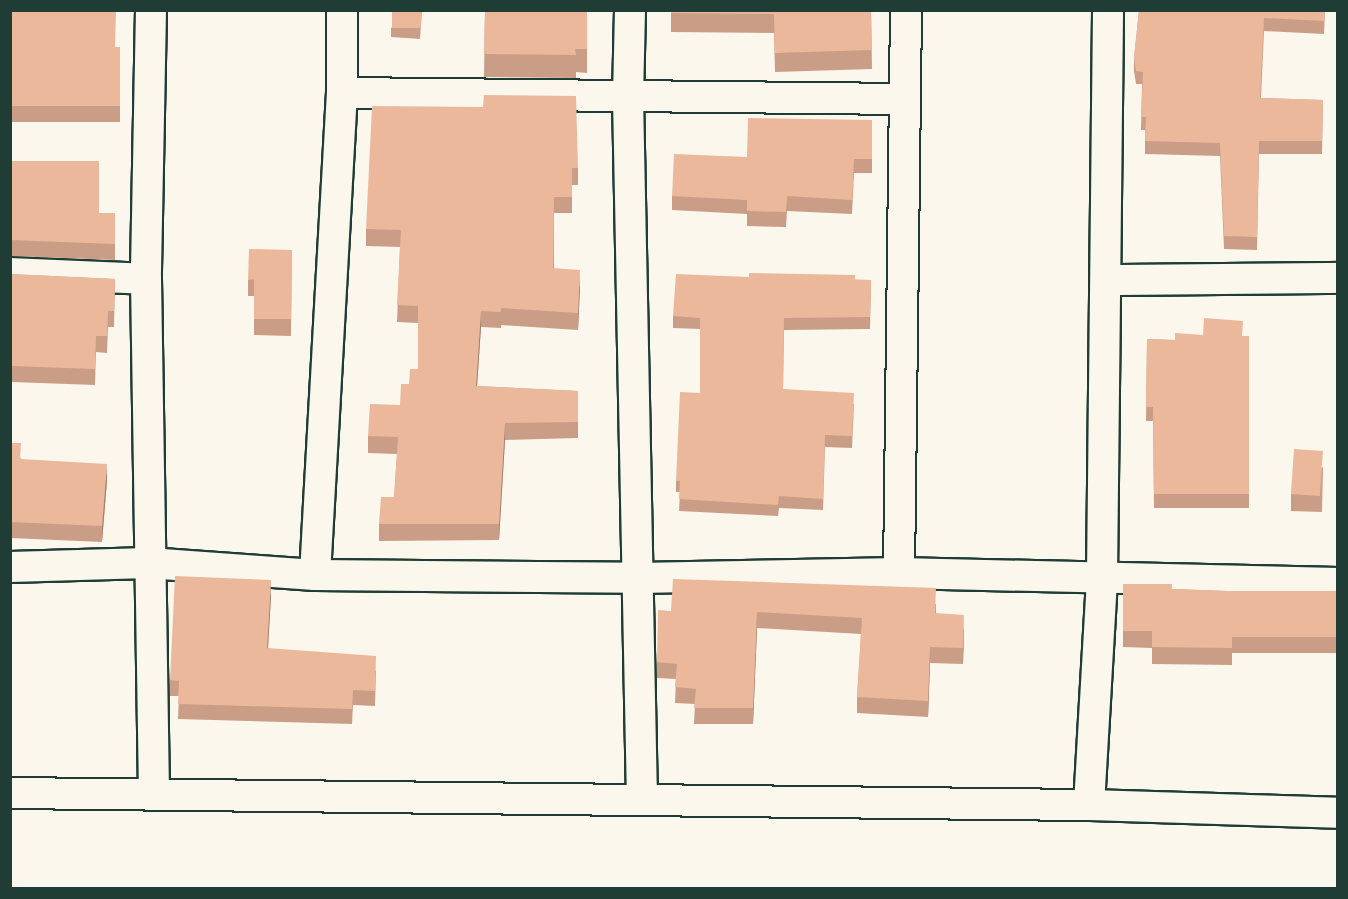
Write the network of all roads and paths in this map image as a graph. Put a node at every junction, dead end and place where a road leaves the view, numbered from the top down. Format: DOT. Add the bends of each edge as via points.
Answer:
graph roads {
  1 [pos="151,10"];
  2 [pos="342,10"];
  3 [pos="630,10"];
  4 [pos="906,10"];
  5 [pos="1108,10"];
  6 [pos="342,93"];
  7 [pos="628,97"];
  8 [pos="905,99"];
  9 [pos="10,273"];
  10 [pos="1338,278"];
  11 [pos="146,279"];
  12 [pos="1108,279"];
  13 [pos="148,564"];
  14 [pos="10,567"];
  15 [pos="899,573"];
  16 [pos="315,575"];
  17 [pos="1102,577"];
  18 [pos="638,578"];
  19 [pos="1338,583"];
  20 [pos="10,793"];
  21 [pos="154,793"];
  22 [pos="642,800"];
  23 [pos="1089,805"];
  24 [pos="1338,813"];
  1 -- 11 [label="street"];
  2 -- 6 [label="street"];
  3 -- 7 [label="street"];
  4 -- 8 [label="street"];
  5 -- 12 [label="street"];
  6 -- 7 [label="street"];
  6 -- 16 [label="street"];
  7 -- 8 [label="street"];
  7 -- 18 [label="street"];
  8 -- 15 [label="street"];
  9 -- 11 [label="street"];
  10 -- 12 [label="street"];
  11 -- 13 [label="street"];
  12 -- 17 [label="street"];
  13 -- 14 [label="street"];
  13 -- 16 [label="street"];
  13 -- 21 [label="street"];
  15 -- 17 [label="street"];
  15 -- 18 [label="street"];
  16 -- 18 [label="street"];
  17 -- 19 [label="street"];
  17 -- 23 [label="street"];
  18 -- 22 [label="street"];
  20 -- 21 [label="street"];
  21 -- 22 [label="street"];
  22 -- 23 [label="street"];
  23 -- 24 [label="street"];
}
